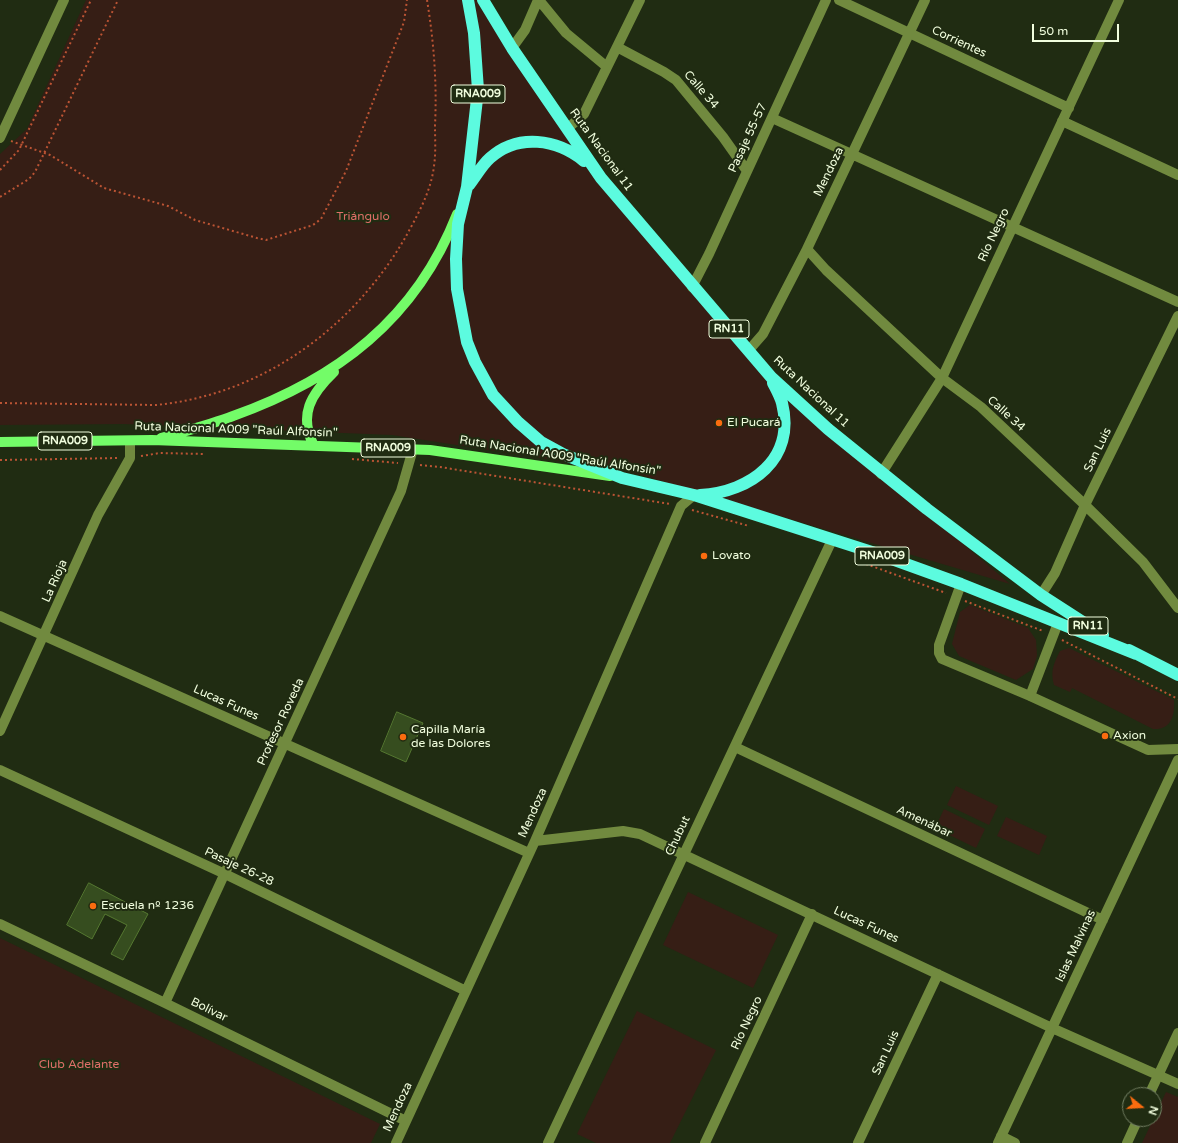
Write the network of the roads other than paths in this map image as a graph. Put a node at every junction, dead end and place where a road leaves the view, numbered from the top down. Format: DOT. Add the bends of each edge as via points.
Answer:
graph roads {
  1 [pos="64,0"];
  2 [pos="468,0"];
  3 [pos="484,0"];
  4 [pos="539,0"];
  5 [pos="640,0"];
  6 [pos="826,0"];
  7 [pos="839,0"];
  8 [pos="925,0"];
  9 [pos="1119,0"];
  10 [pos="909,33"];
  11 [pos="617,47"];
  12 [pos="512,48"];
  13 [pos="607,67"];
  14 [pos="1069,108"];
  15 [pos="772,118"];
  16 [pos="1062,121"];
  17 [pos="567,129"];
  18 [pos="0,137"];
  19 [pos="852,155"];
  20 [pos="747,171"];
  21 [pos="1178,175"];
  22 [pos="601,178"];
  23 [pos="468,188"];
  24 [pos="1012,227"];
  25 [pos="807,249"];
  26 [pos="692,286"];
  27 [pos="1178,302"];
  28 [pos="1178,316"];
  29 [pos="749,350"];
  30 [pos="348,357"];
  31 [pos="771,377"];
  32 [pos="942,378"];
  33 [pos="152,440"];
  34 [pos="130,441"];
  35 [pos="0,442"];
  36 [pos="314,446"];
  37 [pos="413,449"];
  38 [pos="881,474"];
  39 [pos="622,478"];
  40 [pos="694,495"];
  41 [pos="1085,504"];
  42 [pos="832,540"];
  43 [pos="961,584"];
  44 [pos="1041,595"];
  45 [pos="1178,608"];
  46 [pos="0,616"];
  47 [pos="1058,623"];
  48 [pos="45,636"];
  49 [pos="1136,654"];
  50 [pos="1178,675"];
  51 [pos="1030,696"];
  52 [pos="0,731"];
  53 [pos="285,743"];
  54 [pos="735,747"];
  55 [pos="1178,749"];
  56 [pos="1178,760"];
  57 [pos="0,770"];
  58 [pos="535,841"];
  59 [pos="530,853"];
  60 [pos="684,855"];
  61 [pos="225,874"];
  62 [pos="812,914"];
  63 [pos="1103,920"];
  64 [pos="0,924"];
  65 [pos="938,974"];
  66 [pos="466,990"];
  67 [pos="165,1002"];
  68 [pos="1052,1028"];
  69 [pos="1178,1033"];
  70 [pos="1158,1075"];
  71 [pos="1178,1084"];
  72 [pos="1153,1087"];
  73 [pos="406,1121"];
  74 [pos="1134,1127"];
  75 [pos="1000,1140"];
  76 [pos="396,1143"];
  77 [pos="548,1143"];
  78 [pos="705,1143"];
  79 [pos="858,1143"];
  80 [pos="1015,1143"];
  81 [pos="1127,1143"];
  1 -- 18 [label="street"];
  2 -- 23 [label="highway, RNA009" via="474,33 478,90"];
  3 -- 12 [label="highway, Ruta Nacional 11 / RN11"];
  4 -- 12 [label="street" via="525,30"];
  4 -- 13 [label="street" via="566,33"];
  5 -- 11 [label="street"];
  6 -- 15 [label="street, Pasaje 55-57"];
  7 -- 10 [label="street, Corrientes"];
  8 -- 10 [label="street, Mendoza"];
  9 -- 14 [label="street, Río Negro"];
  10 -- 14 [label="street, Corrientes"];
  10 -- 19 [label="street, Mendoza"];
  11 -- 13 [label="street"];
  11 -- 20 [label="street, Calle 34" via="676,80"];
  12 -- 17 [label="highway, Ruta Nacional 11 / RN11"];
  13 -- 17 [label="street" via="584,114"];
  14 -- 16 [label="street, Río Negro"];
  15 -- 19 [label="street"];
  15 -- 20 [label="street, Pasaje 55-57"];
  16 -- 21 [label="street"];
  16 -- 24 [label="street, Río Negro"];
  17 -- 22 [label="highway, Ruta Nacional 11 / RN11"];
  19 -- 24 [label="street"];
  19 -- 25 [label="street, Mendoza"];
  20 -- 26 [label="street, Pasaje 55-57"];
  22 -- 23 [label="highway, RNA009" via="571,151 542,141 524,142 508,146 490,157"];
  22 -- 26 [label="highway, Ruta Nacional 11 / RN11"];
  23 -- 30 [label="main road, RNA009" via="445,239 419,283 384,327"];
  23 -- 39 [label="highway, RNA009" via="458,224 457,289 467,342 483,378 505,410 542,442 563,454"];
  24 -- 27 [label="street"];
  24 -- 32 [label="street, Río Negro"];
  25 -- 29 [label="street, Mendoza" via="763,334"];
  25 -- 32 [label="street, Calle 34" via="826,270"];
  26 -- 29 [label="highway, Ruta Nacional 11 / RN11"];
  28 -- 41 [label="street, San Luis"];
  29 -- 31 [label="highway, Ruta Nacional 11 / RN11"];
  30 -- 33 [label="main road, RNA009" via="311,381 275,399 233,416"];
  30 -- 36 [label="main road" via="317,389 308,411 307,425"];
  31 -- 38 [label="highway, Ruta Nacional 11 / RN11"];
  31 -- 40 [label="highway, RNA009" via="782,402 785,420 781,442 772,460 762,474 737,488"];
  32 -- 38 [label="street, Río Negro"];
  32 -- 41 [label="street, Calle 34" via="981,407"];
  33 -- 34 [label="main road, Ruta Nacional A009 \"Raúl Alfonsín\" / RNA009"];
  33 -- 36 [label="main road, Ruta Nacional A009 \"Raúl Alfonsín\" / RNA009"];
  34 -- 35 [label="main road, Ruta Nacional A009 \"Raúl Alfonsín\" / RNA009"];
  34 -- 48 [label="street, La Rioja" via="130,458 98,515"];
  36 -- 37 [label="main road, Ruta Nacional A009 \"Raúl Alfonsín\" / RNA009"];
  37 -- 39 [label="main road, Ruta Nacional A009 \"Raúl Alfonsín\" / RNA009"];
  37 -- 53 [label="street, Profesor Roveda" via="401,491"];
  38 -- 44 [label="highway, Ruta Nacional 11 / RN11"];
  39 -- 40 [label="highway, Ruta Nacional A009 \"Raúl Alfonsín\" / RNA009"];
  40 -- 42 [label="highway, Ruta Nacional A009 \"Raúl Alfonsín\" / RNA009"];
  40 -- 58 [label="street, Mendoza" via="681,506"];
  41 -- 44 [label="street, San Luis" via="1055,573"];
  41 -- 45 [label="street, Calle 34" via="1143,562"];
  42 -- 43 [label="highway, Ruta Nacional A009 \"Raúl Alfonsín\" / RNA009"];
  42 -- 54 [label="street, Chubut"];
  43 -- 47 [label="highway, Ruta Nacional A009 \"Raúl Alfonsín\" / RNA009"];
  43 -- 51 [label="street" via="939,645 942,659"];
  44 -- 49 [label="highway, Ruta Nacional 11 / RN11"];
  46 -- 48 [label="street, Lucas Funes"];
  47 -- 49 [label="highway, Ruta Nacional A009 \"Raúl Alfonsín\" / RNA009"];
  47 -- 51 [label="street"];
  48 -- 52 [label="street, La Rioja"];
  48 -- 53 [label="street, Lucas Funes"];
  49 -- 50 [label="highway, Ruta Nacional 11 / RN11"];
  51 -- 55 [label="street" via="1148,750"];
  53 -- 59 [label="street, Lucas Funes"];
  53 -- 61 [label="street, Profesor Roveda"];
  54 -- 60 [label="street, Chubut"];
  54 -- 63 [label="street, Amenábar"];
  56 -- 63 [label="street, Islas Malvinas"];
  57 -- 61 [label="street, Pasaje 26-28"];
  58 -- 59 [label="street, Mendoza"];
  58 -- 60 [label="street, Lucas Funes" via="623,831 640,834"];
  59 -- 66 [label="street, Mendoza"];
  60 -- 62 [label="street, Lucas Funes"];
  60 -- 77 [label="street, Chubut"];
  61 -- 66 [label="street, Pasaje 26-28"];
  61 -- 67 [label="street, Profesor Roveda"];
  62 -- 65 [label="street, Lucas Funes"];
  62 -- 78 [label="street, Río Negro"];
  63 -- 68 [label="street, Islas Malvinas"];
  64 -- 67 [label="street, Bolívar"];
  65 -- 68 [label="street, Lucas Funes"];
  65 -- 79 [label="street, San Luis"];
  66 -- 73 [label="street, Mendoza"];
  67 -- 73 [label="street, Bolívar"];
  68 -- 70 [label="street, Lucas Funes"];
  68 -- 75 [label="street, Islas Malvinas"];
  69 -- 70 [label="street"];
  70 -- 71 [label="street, Lucas Funes"];
  70 -- 72 [label="street"];
  73 -- 76 [label="street, Mendoza"];
  74 -- 81 [label="street"];
  75 -- 80 [label="street"];
}
